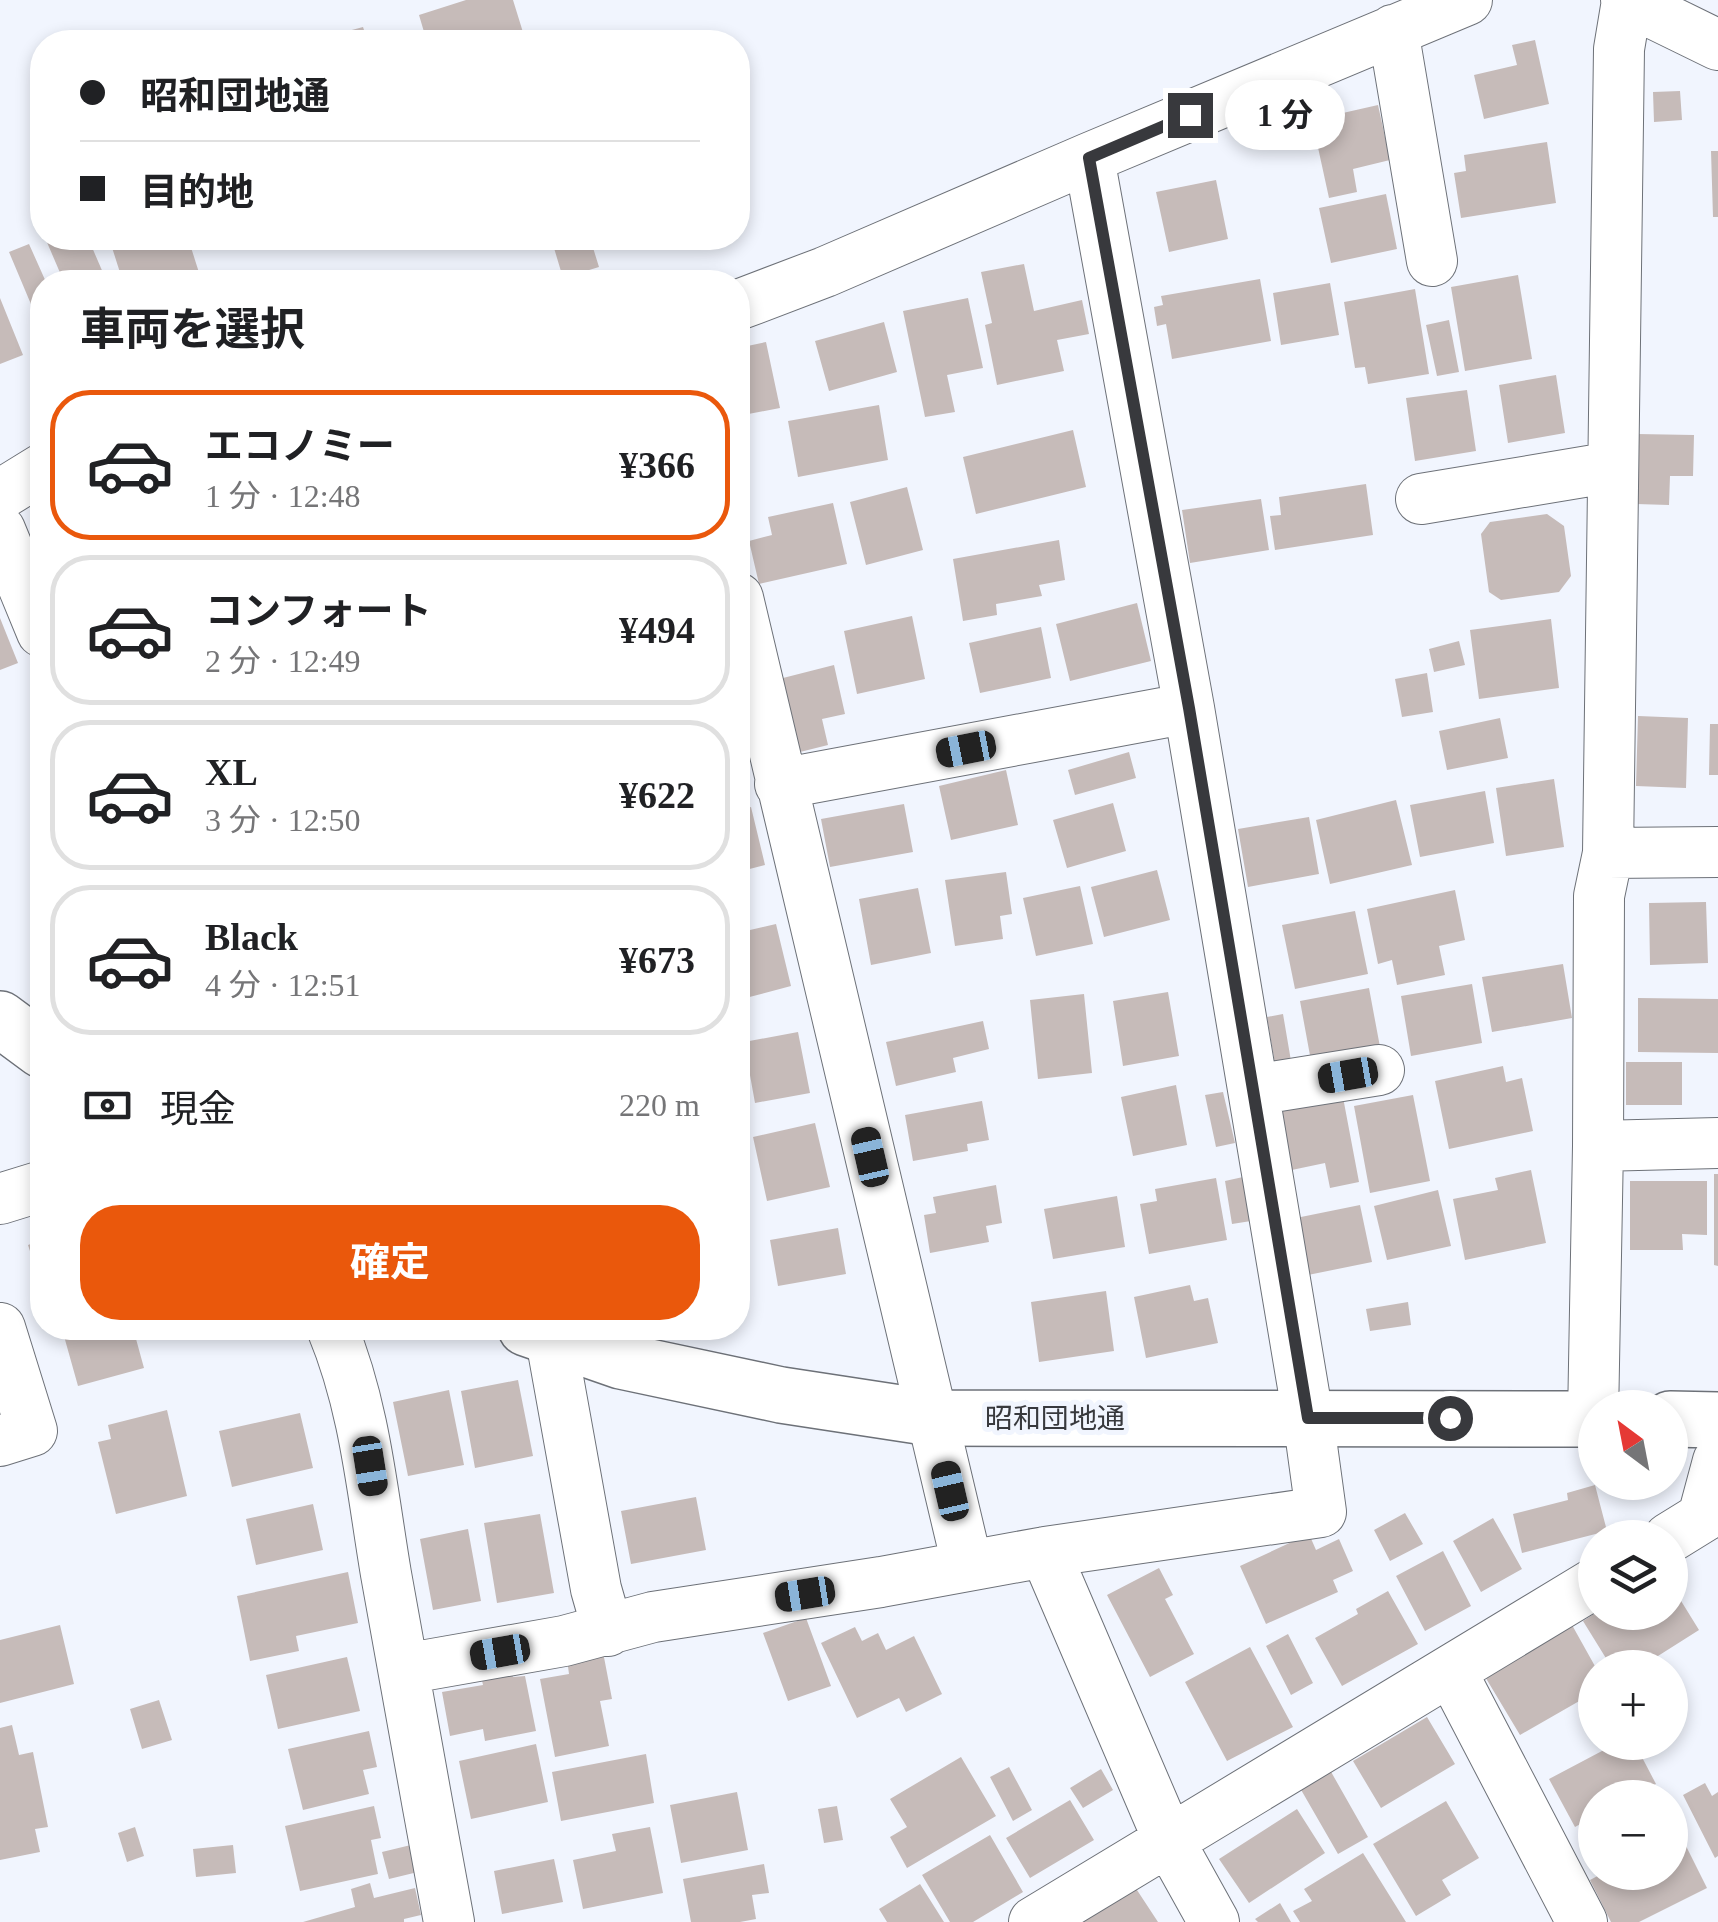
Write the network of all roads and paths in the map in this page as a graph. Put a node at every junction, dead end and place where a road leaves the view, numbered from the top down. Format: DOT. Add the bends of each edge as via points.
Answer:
graph roads {
  1 [pos="1466,0"];
  2 [pos="1627,0"];
  3 [pos="1393,30"];
  4 [pos="1718,45"];
  5 [pos="1089,158"];
  6 [pos="1432,261"];
  7 [pos="750,300"];
  8 [pos="1612,467"];
  9 [pos="30,476"];
  10 [pos="0,495"];
  11 [pos="1421,499"];
  12 [pos="0,530"];
  13 [pos="30,603"];
  14 [pos="750,651"];
  15 [pos="1189,708"];
  16 [pos="780,784"];
  17 [pos="1718,852"];
  18 [pos="1608,853"];
  19 [pos="0,1020"];
  20 [pos="30,1041"];
  21 [pos="1379,1070"];
  22 [pos="1254,1090"];
  23 [pos="1718,1143"];
  24 [pos="1598,1146"];
  25 [pos="30,1189"];
  26 [pos="0,1198"];
  27 [pos="0,1328"];
  28 [pos="337,1340"];
  29 [pos="544,1340"];
  30 [pos="565,1340"];
  31 [pos="1594,1390"];
  32 [pos="932,1418"];
  33 [pos="1308,1418"];
  34 [pos="1578,1418"];
  35 [pos="1688,1419"];
  36 [pos="1718,1420"];
  37 [pos="0,1440"];
  38 [pos="1718,1461"];
  39 [pos="1697,1533"];
  40 [pos="1045,1552"];
  41 [pos="967,1564"];
  42 [pos="1578,1593"];
  43 [pos="608,1630"];
  44 [pos="404,1669"];
  45 [pos="1451,1671"];
  46 [pos="1169,1841"];
  47 [pos="449,1922"];
  48 [pos="1034,1922"];
  49 [pos="1214,1922"];
  50 [pos="1582,1922"];
  1 -- 3 [label="street"];
  2 -- 4 [label="street"];
  2 -- 8 [label="street" via="1619,49"];
  3 -- 5 [label="street"];
  3 -- 6 [label="street"];
  5 -- 7 [label="street"];
  5 -- 15 [label="street"];
  8 -- 11 [label="street"];
  8 -- 18 [label="street"];
  9 -- 10 [label="street"];
  12 -- 13 [label="street"];
  14 -- 16 [label="street"];
  15 -- 16 [label="street"];
  15 -- 22 [label="street"];
  16 -- 32 [label="street"];
  17 -- 18 [label="street"];
  18 -- 24 [label="street" via="1599,896"];
  19 -- 20 [label="street"];
  21 -- 22 [label="street"];
  22 -- 33 [label="street"];
  23 -- 24 [label="street"];
  24 -- 31 [label="street"];
  25 -- 26 [label="street"];
  27 -- 37 [label="street" via="32,1432"];
  28 -- 44 [label="street" via="364,1430"];
  29 -- 43 [label="street"];
  30 -- 32 [label="street, 昭和団地通" via="620,1361"];
  32 -- 33 [label="street, 昭和団地通"];
  32 -- 41 [label="street"];
  33 -- 34 [label="street, 昭和団地通"];
  33 -- 40 [label="street" via="1322,1512"];
  35 -- 36 [label="street"];
  38 -- 39 [label="street"];
  40 -- 41 [label="street"];
  40 -- 46 [label="street"];
  41 -- 43 [label="street" via="653,1616"];
  42 -- 45 [label="street"];
  43 -- 44 [label="street"];
  44 -- 47 [label="street"];
  45 -- 46 [label="street"];
  45 -- 50 [label="street"];
  46 -- 48 [label="street"];
  46 -- 49 [label="street"];
}
